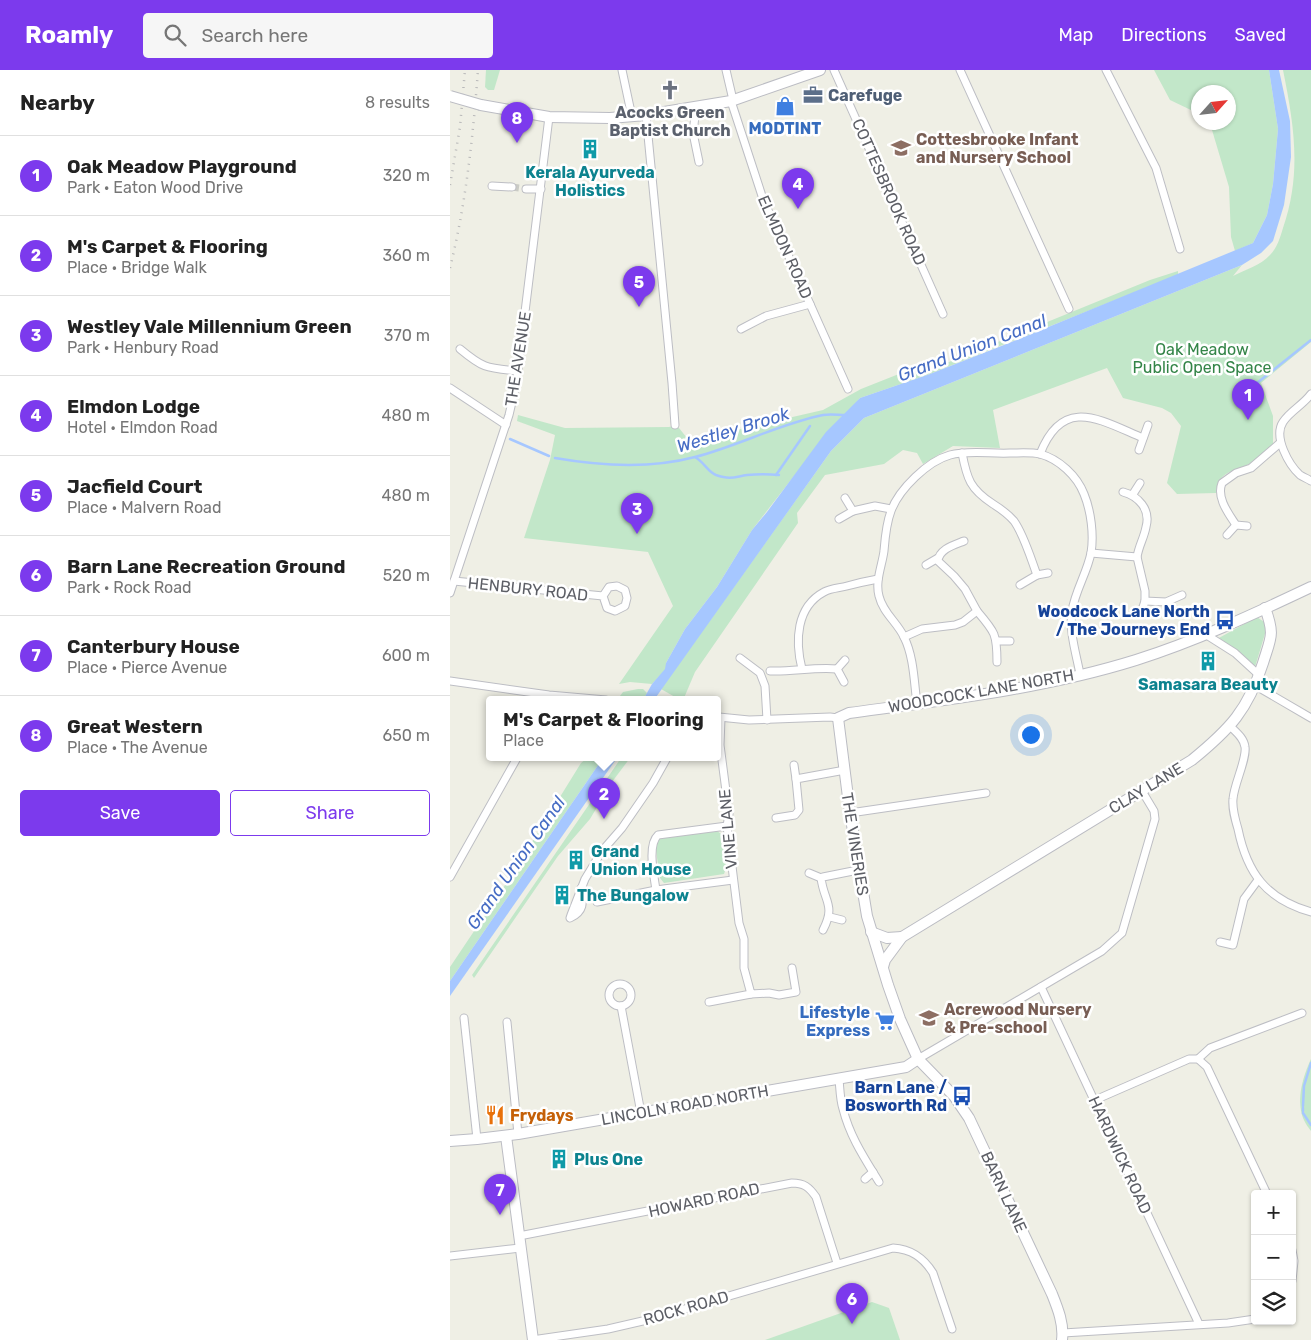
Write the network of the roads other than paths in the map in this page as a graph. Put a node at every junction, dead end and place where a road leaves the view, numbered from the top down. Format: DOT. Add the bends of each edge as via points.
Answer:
graph roads {
  1 [pos="622,70"];
  2 [pos="726,70"];
  3 [pos="820,70"];
  4 [pos="834,70"];
  5 [pos="960,70"];
  6 [pos="1106,70"];
  7 [pos="450,96"];
  8 [pos="732,101"];
  9 [pos="694,108"];
  10 [pos="646,115"];
  11 [pos="549,117"];
  12 [pos="632,117"];
  13 [pos="699,162"];
  14 [pos="492,186"];
  15 [pos="512,187"];
  16 [pos="526,189"];
  17 [pos="541,189"];
  18 [pos="1180,249"];
  19 [pos="810,304"];
  20 [pos="1069,309"];
  21 [pos="943,314"];
  22 [pos="740,330"];
  23 [pos="460,349"];
  24 [pos="518,370"];
  25 [pos="450,388"];
  26 [pos="848,389"];
  27 [pos="1311,394"];
  28 [pos="506,425"];
  29 [pos="675,425"];
  30 [pos="1148,425"];
  31 [pos="1143,438"];
  32 [pos="1280,443"];
  33 [pos="1138,450"];
  34 [pos="962,453"];
  35 [pos="1040,454"];
  36 [pos="1311,480"];
  37 [pos="1140,483"];
  38 [pos="1123,492"];
  39 [pos="1133,494"];
  40 [pos="845,498"];
  41 [pos="891,509"];
  42 [pos="853,511"];
  43 [pos="839,519"];
  44 [pos="1236,525"];
  45 [pos="1246,526"];
  46 [pos="1227,535"];
  47 [pos="964,541"];
  48 [pos="1091,554"];
  49 [pos="1137,557"];
  50 [pos="938,558"];
  51 [pos="926,565"];
  52 [pos="1048,573"];
  53 [pos="1036,575"];
  54 [pos="878,579"];
  55 [pos="454,581"];
  56 [pos="1020,585"];
  57 [pos="1311,587"];
  58 [pos="450,593"];
  59 [pos="1182,595"];
  60 [pos="602,596"];
  61 [pos="1145,601"];
  62 [pos="1265,608"];
  63 [pos="977,611"];
  64 [pos="1141,613"];
  65 [pos="1205,634"];
  66 [pos="904,637"];
  67 [pos="997,641"];
  68 [pos="1010,641"];
  69 [pos="740,658"];
  70 [pos="845,660"];
  71 [pos="997,662"];
  72 [pos="802,669"];
  73 [pos="837,669"];
  74 [pos="770,672"];
  75 [pos="1080,674"];
  76 [pos="1257,680"];
  77 [pos="450,681"];
  78 [pos="844,682"];
  79 [pos="536,696"];
  80 [pos="917,704"];
  81 [pos="721,718"];
  82 [pos="838,718"];
  83 [pos="1311,718"];
  84 [pos="767,720"];
  85 [pos="1230,726"];
  86 [pos="721,754"];
  87 [pos="515,761"];
  88 [pos="665,761"];
  89 [pos="794,765"];
  90 [pos="844,770"];
  91 [pos="796,779"];
  92 [pos="1142,791"];
  93 [pos="986,793"];
  94 [pos="850,813"];
  95 [pos="776,818"];
  96 [pos="726,826"];
  97 [pos="858,870"];
  98 [pos="809,872"];
  99 [pos="450,877"];
  100 [pos="821,878"];
  101 [pos="733,880"];
  102 [pos="1258,880"];
  103 [pos="581,888"];
  104 [pos="656,890"];
  105 [pos="597,902"];
  106 [pos="1311,912"];
  107 [pos="830,917"];
  108 [pos="842,920"];
  109 [pos="823,930"];
  110 [pos="871,932"];
  111 [pos="902,937"];
  112 [pos="1220,942"];
  113 [pos="883,967"];
  114 [pos="792,968"];
  115 [pos="1041,988"];
  116 [pos="751,994"];
  117 [pos="709,1002"];
  118 [pos="621,1006"];
  119 [pos="1302,1013"];
  120 [pos="464,1018"];
  121 [pos="507,1022"];
  122 [pos="918,1059"];
  123 [pos="1198,1059"];
  124 [pos="839,1079"];
  125 [pos="1095,1100"];
  126 [pos="641,1113"];
  127 [pos="518,1134"];
  128 [pos="506,1136"];
  129 [pos="477,1139"];
  130 [pos="450,1140"];
  131 [pos="873,1172"];
  132 [pos="865,1179"];
  133 [pos="879,1182"];
  134 [pos="1265,1190"];
  135 [pos="519,1236"];
  136 [pos="520,1248"];
  137 [pos="450,1256"];
  138 [pos="837,1264"];
  139 [pos="1251,1320"];
  140 [pos="1199,1324"];
  141 [pos="952,1329"];
  142 [pos="1063,1336"];
  143 [pos="532,1340"];
  1 -- 12 [label="street"];
  2 -- 8 [label="street, ELMDON ROAD"];
  3 -- 8 [label="street"];
  4 -- 21 [label="street, COTTESBROOK ROAD"];
  5 -- 20 [label="street"];
  6 -- 18 [label="street" via="1156,168"];
  7 -- 11 [label="street, bridge"];
  8 -- 9 [label="street"];
  8 -- 19 [label="street, ELMDON ROAD" via="763,199"];
  9 -- 10 [label="street"];
  9 -- 13 [label="street" via="693,133"];
  10 -- 12 [label="street"];
  10 -- 29 [label="street"];
  11 -- 12 [label="street"];
  11 -- 17 [label="street, THE AVENUE"];
  14 -- 15 [label="street"];
  16 -- 17 [label="street"];
  17 -- 24 [label="street, THE AVENUE"];
  19 -- 22 [label="street" via="766,316"];
  19 -- 26 [label="street, ELMDON ROAD"];
  23 -- 24 [label="street" via="487,368"];
  24 -- 28 [label="street, THE AVENUE"];
  25 -- 28 [label="street"];
  27 -- 32 [label="street" via="1284,420 1280,427"];
  28 -- 55 [label="street, THE AVENUE"];
  30 -- 31 [label="street"];
  31 -- 33 [label="street"];
  31 -- 35 [label="street" via="1102,421 1077,417 1052,432"];
  32 -- 36 [label="street" via="1301,475"];
  32 -- 44 [label="street" via="1251,468 1222,483 1222,500"];
  34 -- 35 [label="street"];
  34 -- 41 [label="street" via="949,455 928,467 908,484"];
  34 -- 53 [label="street" via="969,482 1014,522"];
  35 -- 48 [label="street" via="1066,469 1084,494 1091,528"];
  37 -- 39 [label="street"];
  38 -- 39 [label="street"];
  39 -- 49 [label="street" via="1139,499 1147,518"];
  40 -- 42 [label="street"];
  41 -- 42 [label="street" via="867,506"];
  41 -- 54 [label="street"];
  42 -- 43 [label="street"];
  44 -- 45 [label="street"];
  44 -- 46 [label="street"];
  47 -- 50 [label="street" via="950,546"];
  48 -- 49 [label="street"];
  48 -- 75 [label="street" via="1071,620"];
  49 -- 61 [label="street"];
  50 -- 51 [label="street"];
  50 -- 63 [label="street" via="965,590"];
  52 -- 53 [label="street"];
  53 -- 56 [label="street"];
  54 -- 66 [label="street" via="881,605"];
  54 -- 72 [label="street" via="827,590 814,599 804,614 798,633"];
  55 -- 58 [label="street, THE AVENUE"];
  55 -- 60 [label="street, HENBURY ROAD"];
  57 -- 62 [label="street"];
  59 -- 61 [label="street" via="1166,602"];
  61 -- 64 [label="street"];
  62 -- 65 [label="street, WOODCOCK LANE NORTH"];
  62 -- 76 [label="street, CLAY LANE" via="1272,629"];
  63 -- 66 [label="street" via="955,625 922,629"];
  63 -- 67 [label="street"];
  65 -- 75 [label="street, WOODCOCK LANE NORTH" via="1135,660"];
  65 -- 76 [label="street" via="1235,653"];
  66 -- 80 [label="street" via="911,657"];
  67 -- 68 [label="street"];
  67 -- 71 [label="street"];
  69 -- 84 [label="street" via="760,672 765,686"];
  70 -- 73 [label="street"];
  72 -- 73 [label="street"];
  72 -- 74 [label="street"];
  73 -- 78 [label="street"];
  75 -- 80 [label="street, WOODCOCK LANE NORTH"];
  76 -- 83 [label="street"];
  76 -- 85 [label="street, CLAY LANE" via="1247,703"];
  77 -- 79 [label="street"];
  80 -- 82 [label="street, WOODCOCK LANE NORTH"];
  81 -- 84 [label="street, WOODCOCK LANE NORTH"];
  82 -- 84 [label="street, WOODCOCK LANE NORTH"];
  82 -- 90 [label="street, THE VINERIES"];
  85 -- 92 [label="street, CLAY LANE" via="1192,760"];
  85 -- 102 [label="street" via="1245,744 1233,799 1243,849"];
  86 -- 96 [label="street, VINE LANE" via="729,814"];
  87 -- 99 [label="street"];
  88 -- 103 [label="street" via="622,828 602,851"];
  89 -- 91 [label="street"];
  90 -- 91 [label="street"];
  90 -- 94 [label="street, THE VINERIES"];
  91 -- 95 [label="street" via="799,810 795,815"];
  92 -- 111 [label="street, CLAY LANE"];
  92 -- 115 [label="street" via="1154,811 1155,820 1122,933 1102,951"];
  93 -- 94 [label="street"];
  94 -- 97 [label="street, THE VINERIES"];
  96 -- 101 [label="street, VINE LANE"];
  96 -- 104 [label="street" via="658,835 653,839"];
  97 -- 100 [label="street"];
  97 -- 110 [label="street, THE VINERIES"];
  98 -- 100 [label="street"];
  100 -- 107 [label="street"];
  101 -- 104 [label="street, VINE LANE"];
  101 -- 116 [label="street, VINE LANE" via="744,939 744,968"];
  102 -- 106 [label="street" via="1282,899"];
  102 -- 112 [label="street" via="1244,899 1233,945"];
  104 -- 105 [label="street, VINE LANE"];
  107 -- 108 [label="street"];
  107 -- 109 [label="street"];
  110 -- 111 [label="street" via="887,938"];
  110 -- 113 [label="street, THE VINERIES"];
  111 -- 113 [label="street, CLAY LANE"];
  113 -- 122 [label="street" via="900,1019"];
  114 -- 116 [label="street" via="796,992"];
  115 -- 122 [label="street"];
  115 -- 125 [label="street, HARDWICK ROAD"];
  116 -- 117 [label="street"];
  118 -- 126 [label="street"];
  119 -- 123 [label="street" via="1210,1048"];
  120 -- 129 [label="street"];
  121 -- 127 [label="street"];
  122 -- 124 [label="street, LINCOLN ROAD NORTH" via="906,1067"];
  122 -- 142 [label="street, BARN LANE" via="954,1096 969,1118 1052,1294 1061,1318"];
  123 -- 125 [label="street" via="1189,1059"];
  123 -- 134 [label="street" via="1207,1067"];
  124 -- 126 [label="street, LINCOLN ROAD NORTH"];
  124 -- 131 [label="street" via="842,1108 849,1129"];
  125 -- 140 [label="street, HARDWICK ROAD"];
  126 -- 127 [label="street, LINCOLN ROAD NORTH"];
  127 -- 128 [label="street, LINCOLN ROAD NORTH"];
  128 -- 129 [label="street, LINCOLN ROAD NORTH"];
  128 -- 135 [label="street"];
  129 -- 130 [label="street, LINCOLN ROAD NORTH"];
  131 -- 132 [label="street"];
  131 -- 133 [label="street"];
  135 -- 136 [label="street"];
  135 -- 138 [label="street, HOWARD ROAD" via="799,1183 816,1197"];
  136 -- 137 [label="street"];
  136 -- 143 [label="street"];
  138 -- 141 [label="street, ROCK ROAD" via="893,1248 911,1251 933,1272"];
  138 -- 143 [label="street, ROCK ROAD" via="647,1320"];
  139 -- 140 [label="street"];
  140 -- 142 [label="street"];
}
